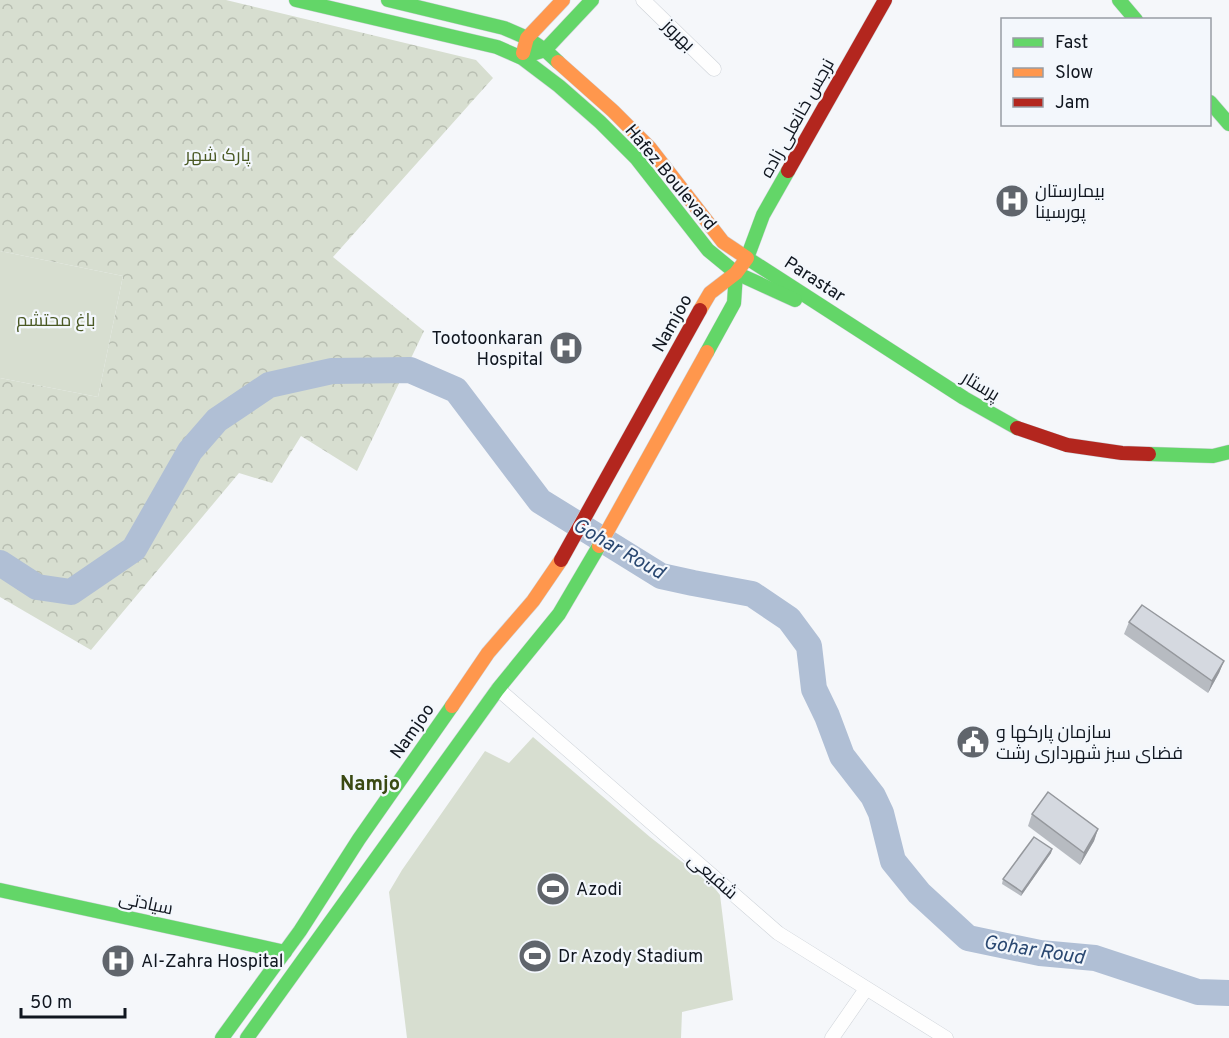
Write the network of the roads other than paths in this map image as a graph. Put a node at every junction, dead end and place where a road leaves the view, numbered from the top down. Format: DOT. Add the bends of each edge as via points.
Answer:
graph roads {
  1 [pos="296,0"];
  2 [pos="388,0"];
  3 [pos="563,0"];
  4 [pos="592,0"];
  5 [pos="643,0"];
  6 [pos="885,0"];
  7 [pos="1119,0"];
  8 [pos="1134,18"];
  9 [pos="527,38"];
  10 [pos="545,50"];
  11 [pos="522,58"];
  12 [pos="714,69"];
  13 [pos="1211,104"];
  14 [pos="1229,124"];
  15 [pos="747,258"];
  16 [pos="736,273"];
  17 [pos="863,332"];
  18 [pos="1229,452"];
  19 [pos="587,512"];
  20 [pos="610,527"];
  21 [pos="498,689"];
  22 [pos="0,890"];
  23 [pos="285,952"];
  24 [pos="866,989"];
  25 [pos="222,1038"];
  26 [pos="247,1038"];
  27 [pos="832,1038"];
  28 [pos="946,1038"];
  1 -- 11 [label="main road, Hafez Boulevard" via="497,47"];
  2 -- 9 [label="main road, Hafez Boulevard" via="504,28"];
  3 -- 9 [label="main road"];
  4 -- 10 [label="main road"];
  5 -- 12 [label="street, بهروز"];
  6 -- 15 [label="main road, نرجس خانعلی زاده" via="763,215"];
  7 -- 8 [label="main road"];
  9 -- 10 [label="main road, Hafez Boulevard"];
  9 -- 11 [label="main road"];
  10 -- 11 [label="main road"];
  10 -- 15 [label="main road, Hafez Boulevard" via="650,148 723,242"];
  11 -- 16 [label="main road, Hafez Boulevard" via="559,86 636,158 708,250"];
  13 -- 14 [label="main road"];
  15 -- 16 [label="main road, نرجس خانعلی زاده"];
  15 -- 17 [label="main road, Parastar"];
  16 -- 17 [label="main road, پرستار"];
  16 -- 19 [label="main road, Namjoo" via="710,293"];
  16 -- 20 [label="main road" via="734,303"];
  17 -- 18 [label="main road, پرستار" via="1014,427 1067,445 1122,453 1212,456"];
  19 -- 20 [label="main road"];
  19 -- 23 [label="main road, Namjoo" via="534,601 482,663"];
  20 -- 21 [label="main road" via="559,614"];
  21 -- 24 [label="street, شفیعی" via="778,933"];
  21 -- 26 [label="main road"];
  22 -- 23 [label="main road, سیادتی"];
  23 -- 25 [label="main road, Namjoo"];
  24 -- 27 [label="street"];
  24 -- 28 [label="street, شفیعی"];
}
